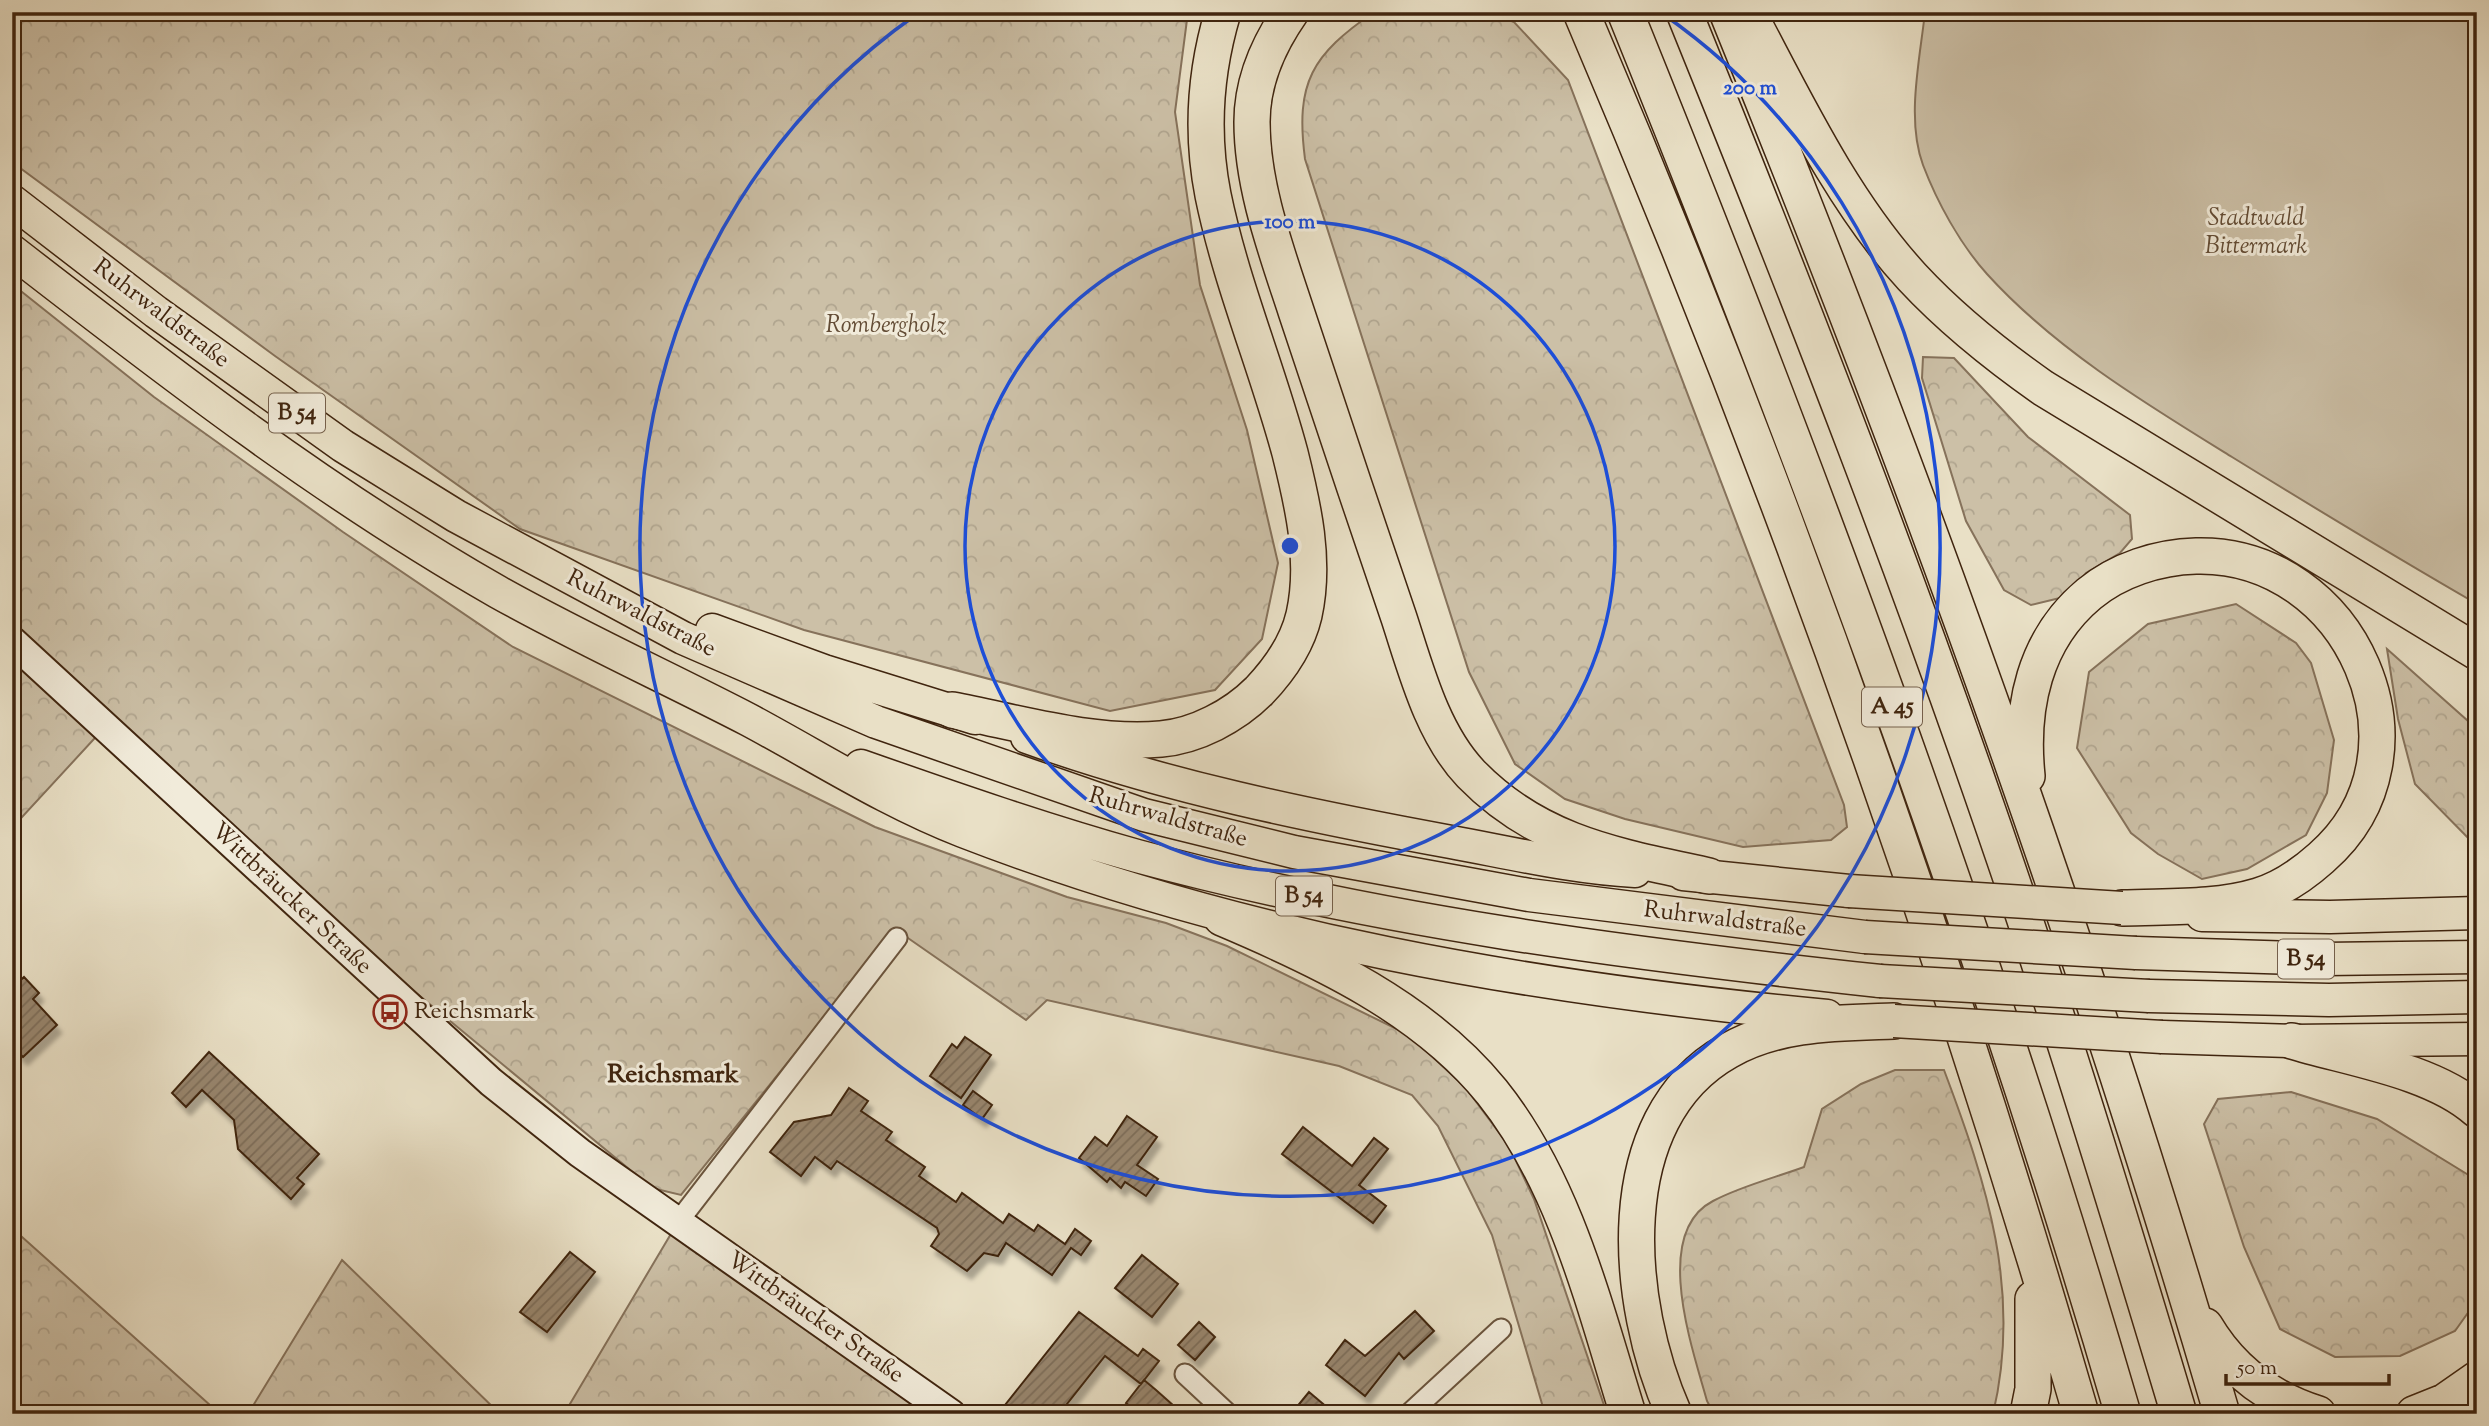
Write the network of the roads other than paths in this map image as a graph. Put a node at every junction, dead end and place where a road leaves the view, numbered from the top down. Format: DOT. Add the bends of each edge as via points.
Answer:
graph roads {
  1 [pos="1223,12"];
  2 [pos="1291,12"];
  3 [pos="1563,12"];
  4 [pos="1581,12"];
  5 [pos="1625,12"];
  6 [pos="1684,12"];
  7 [pos="1727,12"];
  8 [pos="1748,12"];
  9 [pos="1620,100"];
  10 [pos="12,201"];
  11 [pos="12,251"];
  12 [pos="603,594"];
  13 [pos="12,642"];
  14 [pos="2477,652"];
  15 [pos="952,710"];
  16 [pos="750,720"];
  17 [pos="2039,842"];
  18 [pos="1709,876"];
  19 [pos="2122,908"];
  20 [pos="2477,913"];
  21 [pos="1222,918"];
  22 [pos="897,938"];
  23 [pos="2477,957"];
  24 [pos="2477,998"];
  25 [pos="1894,1021"];
  26 [pos="2477,1039"];
  27 [pos="2292,1041"];
  28 [pos="2477,1110"];
  29 [pos="2014,1190"];
  30 [pos="678,1222"];
  31 [pos="2175,1261"];
  32 [pos="1501,1329"];
  33 [pos="1185,1374"];
  34 [pos="2477,1380"];
  35 [pos="951,1414"];
  36 [pos="1228,1414"];
  37 [pos="1409,1414"];
  38 [pos="1628,1414"];
  39 [pos="1674,1414"];
  40 [pos="2028,1414"];
  41 [pos="2081,1414"];
  42 [pos="2123,1414"];
  43 [pos="2179,1414"];
  44 [pos="2222,1414"];
  45 [pos="2318,1414"];
  46 [pos="2414,1414"];
  1 -- 15 [label="highway" via="1206,103 1208,163 1221,228 1273,390 1306,526 1308,585 1304,616 1292,649 1251,699 1224,719 1164,739 1081,735"];
  2 -- 18 [label="highway" via="1272,40 1257,78 1252,120 1255,162 1289,290 1408,647 1443,735 1468,771 1499,802 1534,825 1575,844"];
  3 -- 9 [label="highway"];
  4 -- 9 [label="highway"];
  5 -- 42 [label="highway, A 45" via="1804,465 1922,790 2032,1119"];
  6 -- 43 [label="highway, A 45" via="1856,446 1993,830 2084,1101"];
  7 -- 17 [label="highway" via="1894,433"];
  8 -- 14 [label="highway" via="1850,195 1911,276 1952,317 2043,388"];
  9 -- 29 [label="highway" via="1769,480 1848,697"];
  10 -- 12 [label="highway, Ruhrwaldstraße / B 54" via="156,313 343,446 456,516"];
  11 -- 16 [label="highway, Ruhrwaldstraße / B 54" via="152,359 408,537 497,591"];
  12 -- 15 [label="highway"];
  12 -- 23 [label="highway, Ruhrwaldstraße / B 54, bridge" via="682,638 876,722 1144,815 1413,876 1865,937 2136,953 2325,959"];
  13 -- 30 [label="main road, Wittbräucker Straße" via="491,1082"];
  15 -- 18 [label="highway" via="1066,751 1297,811 1621,870"];
  16 -- 21 [label="highway" via="922,815 1108,883"];
  16 -- 24 [label="highway, B 54, bridge" via="957,800 1137,856 1295,894 1533,938 1880,981 2149,996"];
  17 -- 19 [label="highway" via="2026,773 2026,713 2032,678 2046,646 2076,605 2123,572 2182,556 2235,559 2272,572 2308,593 2348,636 2372,693 2376,752 2371,780 2356,815 2309,869 2260,895 2228,903"];
  17 -- 31 [label="highway"];
  18 -- 19 [label="highway, bridge" via="1849,891"];
  19 -- 20 [label="highway" via="2230,918"];
  21 -- 25 [label="highway" via="1343,946 1609,991"];
  21 -- 38 [label="highway" via="1340,973 1389,1003 1460,1058 1492,1092 1519,1130 1563,1218"];
  22 -- 30 [label="street"];
  25 -- 27 [label="highway, bridge"];
  25 -- 39 [label="highway" via="1795,1028 1728,1051 1695,1074 1653,1134 1637,1213 1639,1273 1648,1336"];
  26 -- 27 [label="highway"];
  27 -- 28 [label="highway" via="2416,1077"];
  29 -- 40 [label="highway" via="2034,1302 2033,1389"];
  29 -- 41 [label="highway"];
  30 -- 35 [label="main road, Wittbräucker Straße"];
  31 -- 44 [label="highway"];
  31 -- 45 [label="highway" via="2202,1321 2230,1363 2276,1396"];
  32 -- 37 [label="street"];
  33 -- 36 [label="street"];
  34 -- 46 [label="highway" via="2444,1402"];
}
